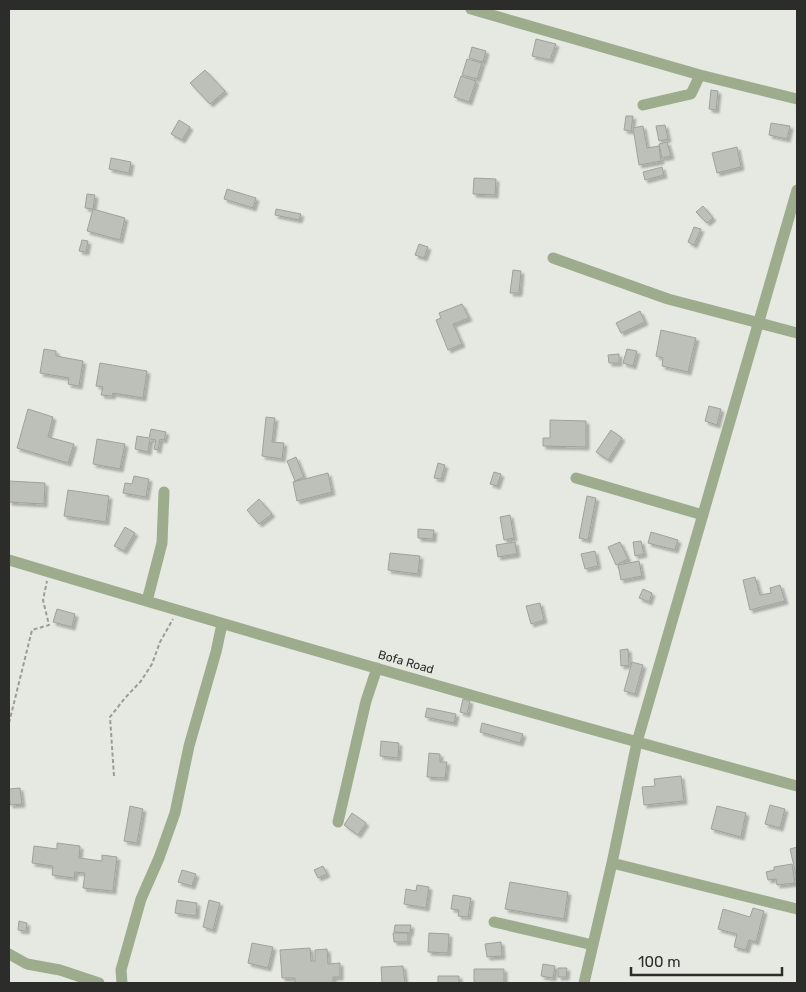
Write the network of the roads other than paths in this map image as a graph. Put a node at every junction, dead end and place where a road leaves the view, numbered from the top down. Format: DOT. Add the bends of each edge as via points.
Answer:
graph roads {
  1 [pos="471,9"];
  2 [pos="700,75"];
  3 [pos="797,100"];
  4 [pos="643,105"];
  5 [pos="797,190"];
  6 [pos="553,258"];
  7 [pos="758,323"];
  8 [pos="797,334"];
  9 [pos="576,478"];
  10 [pos="164,492"];
  11 [pos="703,515"];
  12 [pos="9,560"];
  13 [pos="147,602"];
  14 [pos="222,624"];
  15 [pos="377,668"];
  16 [pos="637,742"];
  17 [pos="797,786"];
  18 [pos="338,822"];
  19 [pos="612,863"];
  20 [pos="797,909"];
  21 [pos="494,922"];
  22 [pos="593,944"];
  23 [pos="9,954"];
  24 [pos="99,983"];
  25 [pos="122,983"];
  26 [pos="584,983"];
  1 -- 2 [label="street"];
  2 -- 3 [label="street"];
  2 -- 4 [label="street" via="691,94"];
  5 -- 7 [label="street"];
  6 -- 7 [label="street" via="668,299"];
  7 -- 8 [label="street"];
  7 -- 11 [label="street"];
  9 -- 11 [label="street"];
  10 -- 13 [label="street" via="162,542"];
  11 -- 16 [label="street"];
  12 -- 13 [label="street, Bofa Road"];
  13 -- 14 [label="street, Bofa Road"];
  14 -- 15 [label="street, Bofa Road"];
  14 -- 25 [label="street" via="175,813 141,899 121,970"];
  15 -- 16 [label="street, Bofa Road"];
  15 -- 18 [label="street" via="366,701"];
  16 -- 17 [label="street, Bofa Road"];
  16 -- 19 [label="street"];
  19 -- 20 [label="street"];
  19 -- 22 [label="street"];
  21 -- 22 [label="street"];
  22 -- 26 [label="street"];
  23 -- 24 [label="street" via="27,964 60,970"];
}
